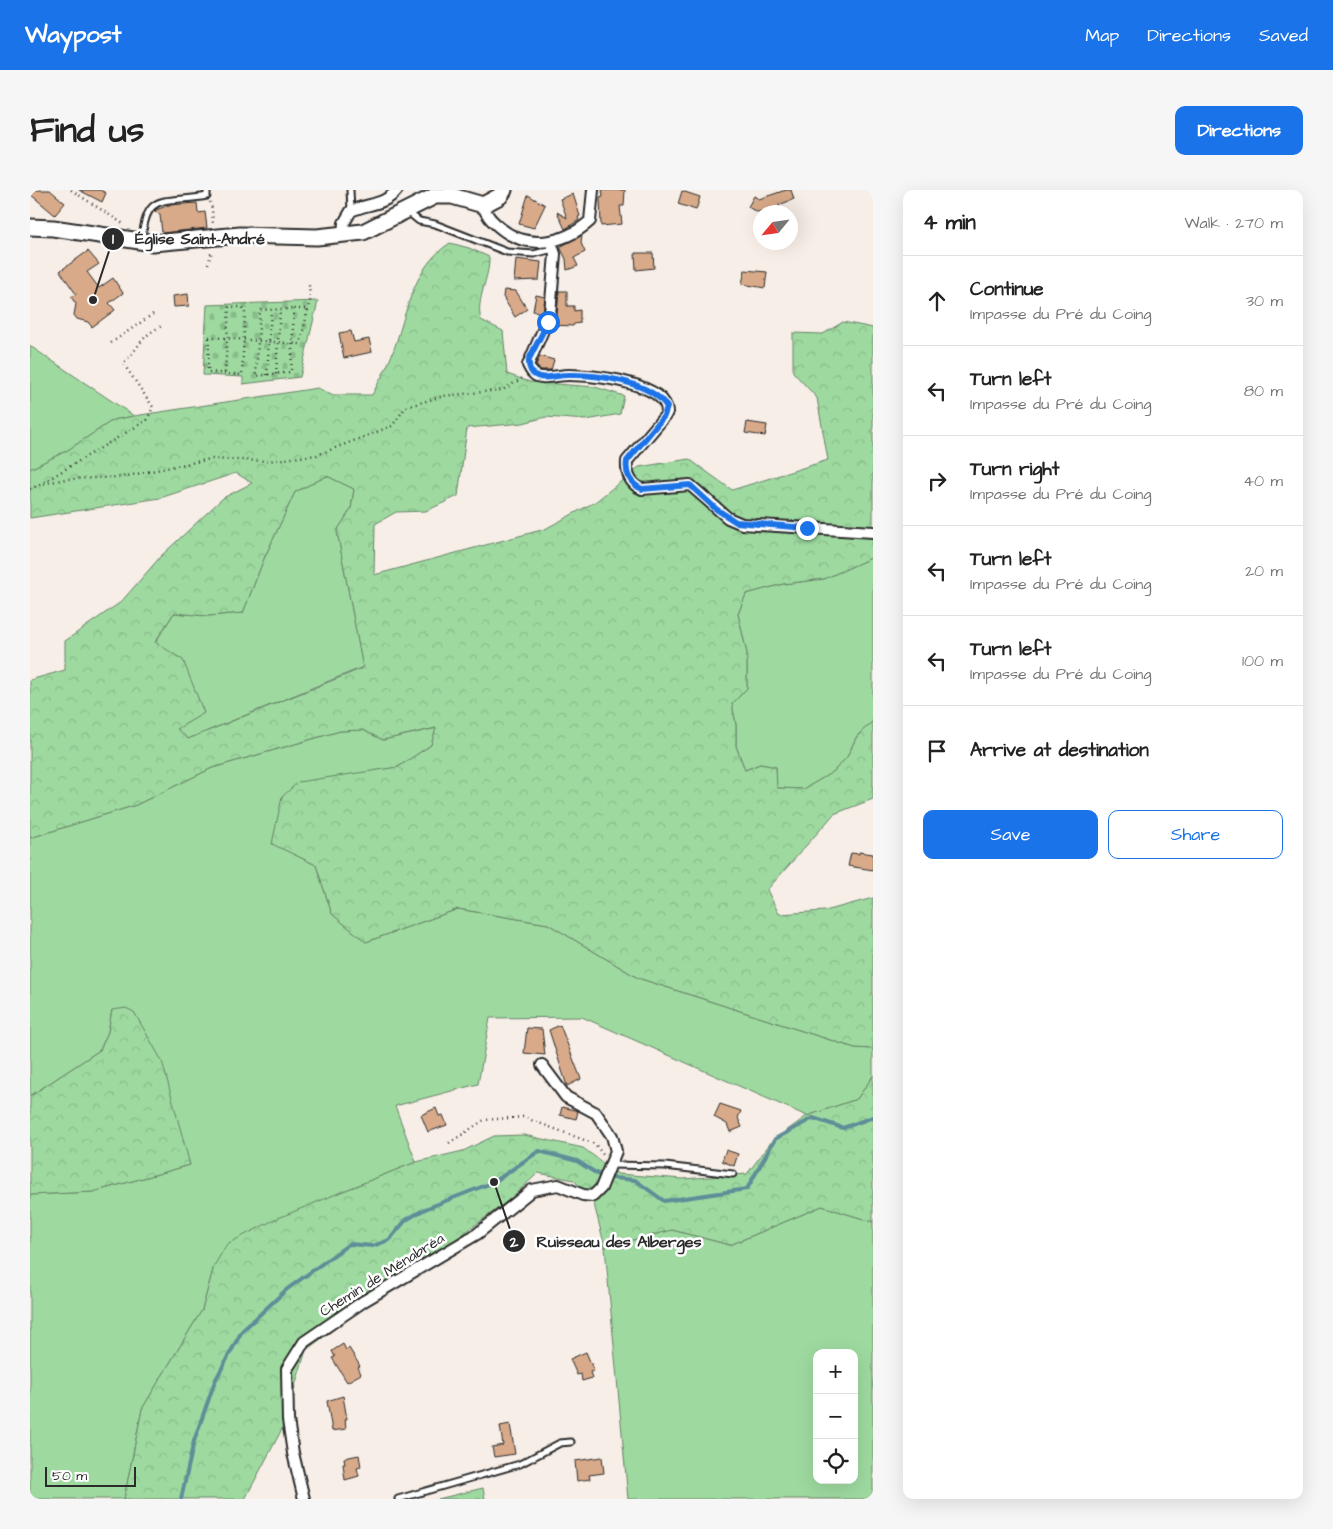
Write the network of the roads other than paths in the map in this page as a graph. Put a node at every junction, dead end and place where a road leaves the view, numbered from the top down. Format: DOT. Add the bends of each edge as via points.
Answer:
graph roads {
  1 [pos="207,190"];
  2 [pos="350,190"];
  3 [pos="397,190"];
  4 [pos="504,190"];
  5 [pos="593,190"];
  6 [pos="483,205"];
  7 [pos="407,210"];
  8 [pos="351,211"];
  9 [pos="30,227"];
  10 [pos="343,234"];
  11 [pos="142,242"];
  12 [pos="552,246"];
  13 [pos="873,532"];
  14 [pos="542,1065"];
  15 [pos="610,1168"];
  16 [pos="734,1174"];
  17 [pos="571,1442"];
  18 [pos="304,1499"];
  19 [pos="398,1499"];
  1 -- 11 [label="lane" via="207,196 152,203 143,220"];
  2 -- 8 [label="lane"];
  3 -- 8 [label="street" via="381,204"];
  4 -- 6 [label="street" via="500,196"];
  5 -- 12 [label="street" via="590,221"];
  6 -- 7 [label="street" via="443,195 428,198"];
  6 -- 12 [label="street" via="490,220 514,238"];
  7 -- 10 [label="street" via="364,232"];
  7 -- 12 [label="lane" via="419,221 507,252 534,254"];
  8 -- 10 [label="street" via="344,223"];
  9 -- 11 [label="street"];
  10 -- 11 [label="street" via="317,237 240,235"];
  12 -- 13 [label="street" via="555,254 550,314 528,365 541,378 583,375 622,381 650,391 665,403 667,412 627,461 628,475 636,486 642,489 690,485 728,518 742,524"];
  14 -- 15 [label="street, Chemin de Ménabréa" via="566,1097 596,1112 612,1136 616,1151"];
  15 -- 16 [label="lane" via="665,1166"];
  15 -- 18 [label="street, Chemin de Ménabréa" via="601,1188 593,1196 558,1185 532,1190 478,1234 364,1300 304,1342 287,1370 288,1420"];
  17 -- 19 [label="lane" via="560,1443 520,1464"];
}
